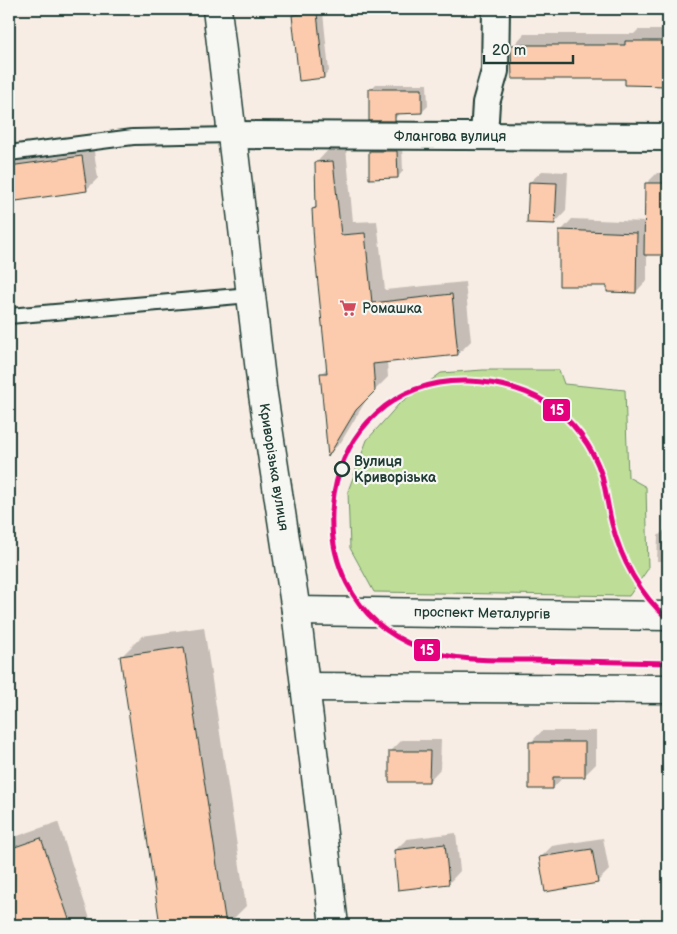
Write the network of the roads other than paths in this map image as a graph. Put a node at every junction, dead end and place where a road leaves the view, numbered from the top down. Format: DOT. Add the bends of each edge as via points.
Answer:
graph roads {
  1 [pos="218,9"];
  2 [pos="496,9"];
  3 [pos="232,135"];
  4 [pos="484,136"];
  5 [pos="668,137"];
  6 [pos="9,153"];
  7 [pos="250,294"];
  8 [pos="9,316"];
  9 [pos="296,611"];
  10 [pos="668,616"];
  11 [pos="305,687"];
  12 [pos="668,689"];
  13 [pos="334,925"];
  1 -- 3 [label="main road, Криворізька вулиця"];
  2 -- 4 [label="street" via="495,72 486,103"];
  3 -- 4 [label="street, Флангова вулиця"];
  3 -- 6 [label="lane" via="134,137"];
  3 -- 7 [label="main road, Криворізька вулиця"];
  4 -- 5 [label="street, Флангова вулиця"];
  7 -- 8 [label="lane"];
  7 -- 9 [label="main road, Криворізька вулиця"];
  9 -- 10 [label="main road, проспект Металургів"];
  9 -- 11 [label="main road, Криворізька вулиця"];
  11 -- 12 [label="main road"];
  11 -- 13 [label="main road, Криворізька вулиця"];
}
